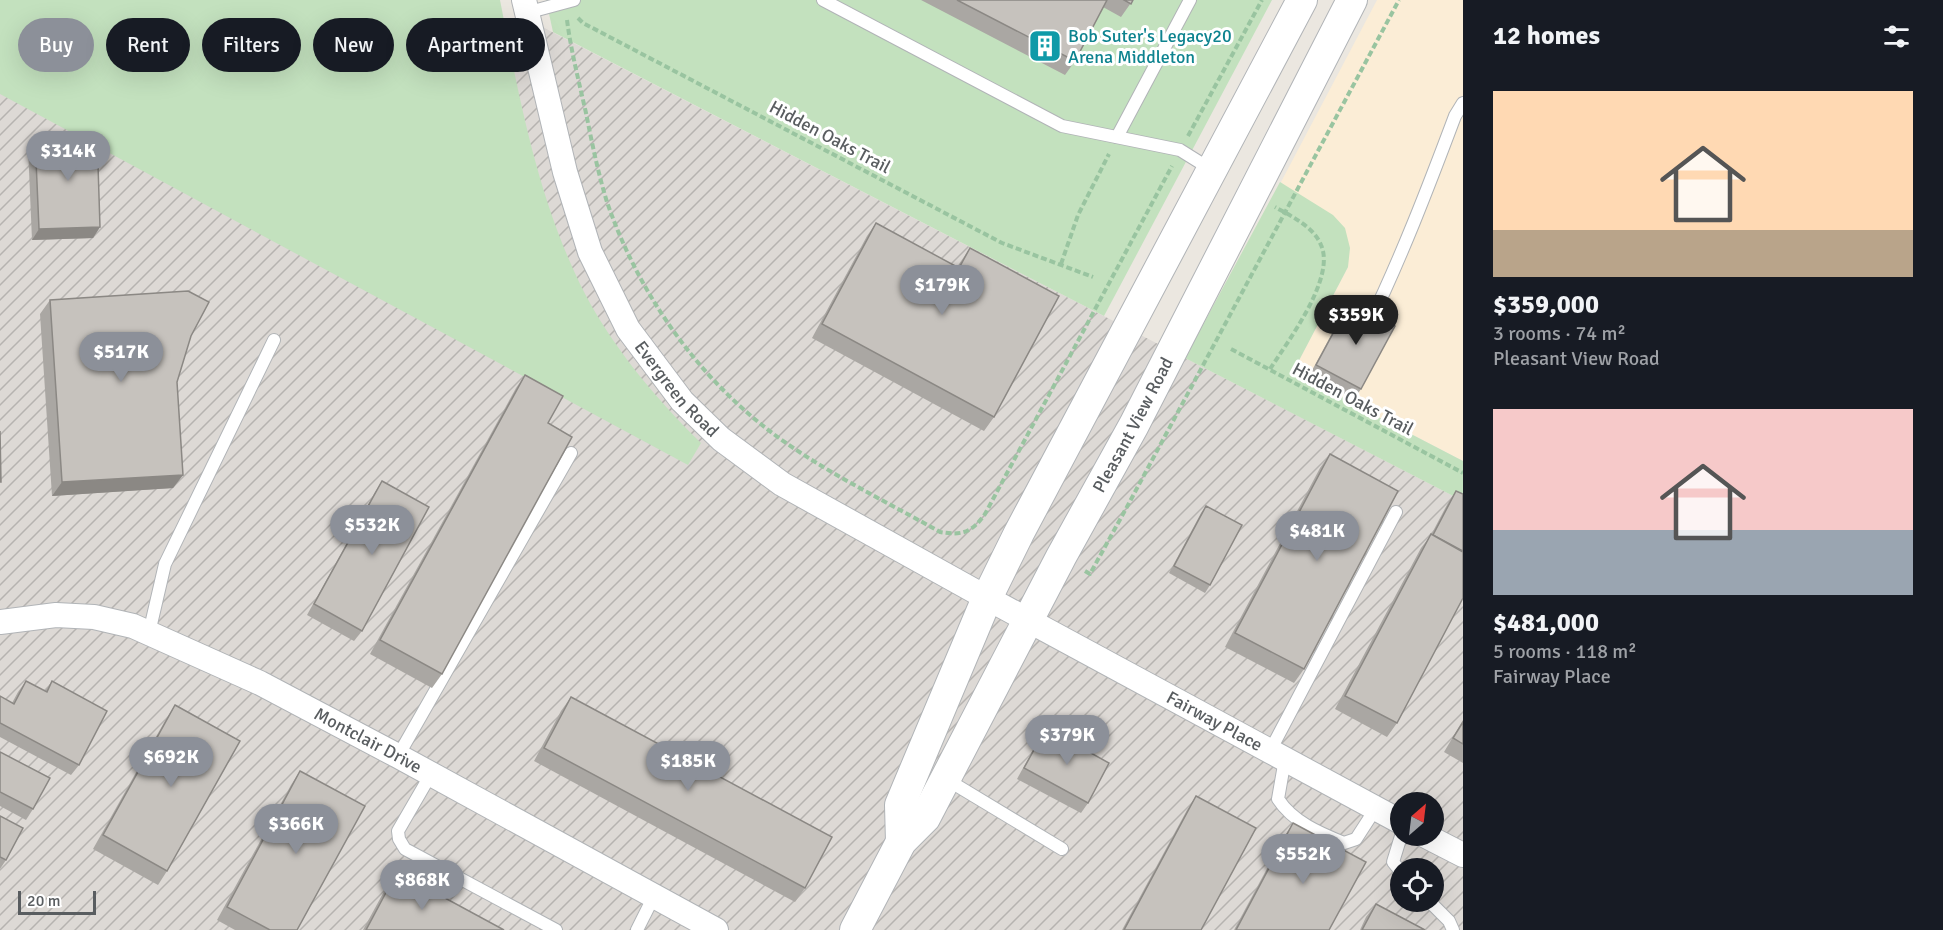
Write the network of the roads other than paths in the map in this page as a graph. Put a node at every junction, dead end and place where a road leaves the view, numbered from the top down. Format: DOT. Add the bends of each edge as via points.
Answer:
graph roads {
  1 [pos="823,0"];
  2 [pos="1190,0"];
  3 [pos="1302,0"];
  4 [pos="1352,0"];
  5 [pos="569,2"];
  6 [pos="525,6"];
  7 [pos="1463,103"];
  8 [pos="1118,137"];
  9 [pos="1212,170"];
  10 [pos="1368,326"];
  11 [pos="273,340"];
  12 [pos="571,453"];
  13 [pos="1396,512"];
  14 [pos="987,598"];
  15 [pos="1028,620"];
  16 [pos="0,622"];
  17 [pos="150,633"];
  18 [pos="1277,755"];
  19 [pos="398,756"];
  20 [pos="431,774"];
  21 [pos="945,778"];
  22 [pos="1376,808"];
  23 [pos="1390,816"];
  24 [pos="901,842"];
  25 [pos="1444,845"];
  26 [pos="1062,849"];
  27 [pos="1463,855"];
  28 [pos="654,896"];
  29 [pos="1440,912"];
  30 [pos="556,930"];
  31 [pos="638,930"];
  32 [pos="716,930"];
  33 [pos="855,930"];
  34 [pos="1453,930"];
  1 -- 8 [label="lane" via="1062,126"];
  2 -- 8 [label="lane"];
  3 -- 9 [label="street, Pleasant View Road"];
  4 -- 15 [label="street, Pleasant View Road" via="1139,415"];
  5 -- 6 [label="lane"];
  6 -- 14 [label="street, Evergreen Road" via="565,172 590,252 628,329 682,401 721,439 782,484"];
  7 -- 10 [label="lane" via="1391,280"];
  8 -- 9 [label="lane" via="1180,150"];
  9 -- 14 [label="street, Pleasant View Road"];
  11 -- 17 [label="lane" via="165,564"];
  12 -- 19 [label="lane"];
  13 -- 18 [label="lane"];
  14 -- 15 [label="street, Evergreen Road"];
  14 -- 24 [label="street, Pleasant View Road" via="900,805"];
  15 -- 18 [label="street, Fairway Place"];
  15 -- 21 [label="street, Pleasant View Road"];
  16 -- 17 [label="street, Montclair Drive" via="56,615 94,617"];
  17 -- 19 [label="street, Montclair Drive" via="260,683"];
  18 -- 22 [label="street, Fairway Place"];
  18 -- 22 [label="lane" via="1278,799 1287,812 1323,835 1344,843 1356,839"];
  19 -- 20 [label="street, Montclair Drive"];
  20 -- 28 [label="street, Montclair Drive"];
  20 -- 30 [label="lane" via="398,831 405,849"];
  21 -- 24 [label="street, Pleasant View Road" via="925,818"];
  21 -- 26 [label="lane"];
  22 -- 23 [label="street, Fairway Place"];
  24 -- 33 [label="street, Pleasant View Road"];
  25 -- 27 [label="street"];
  28 -- 31 [label="lane"];
  28 -- 32 [label="street, Montclair Drive"];
  29 -- 34 [label="lane"];
}
